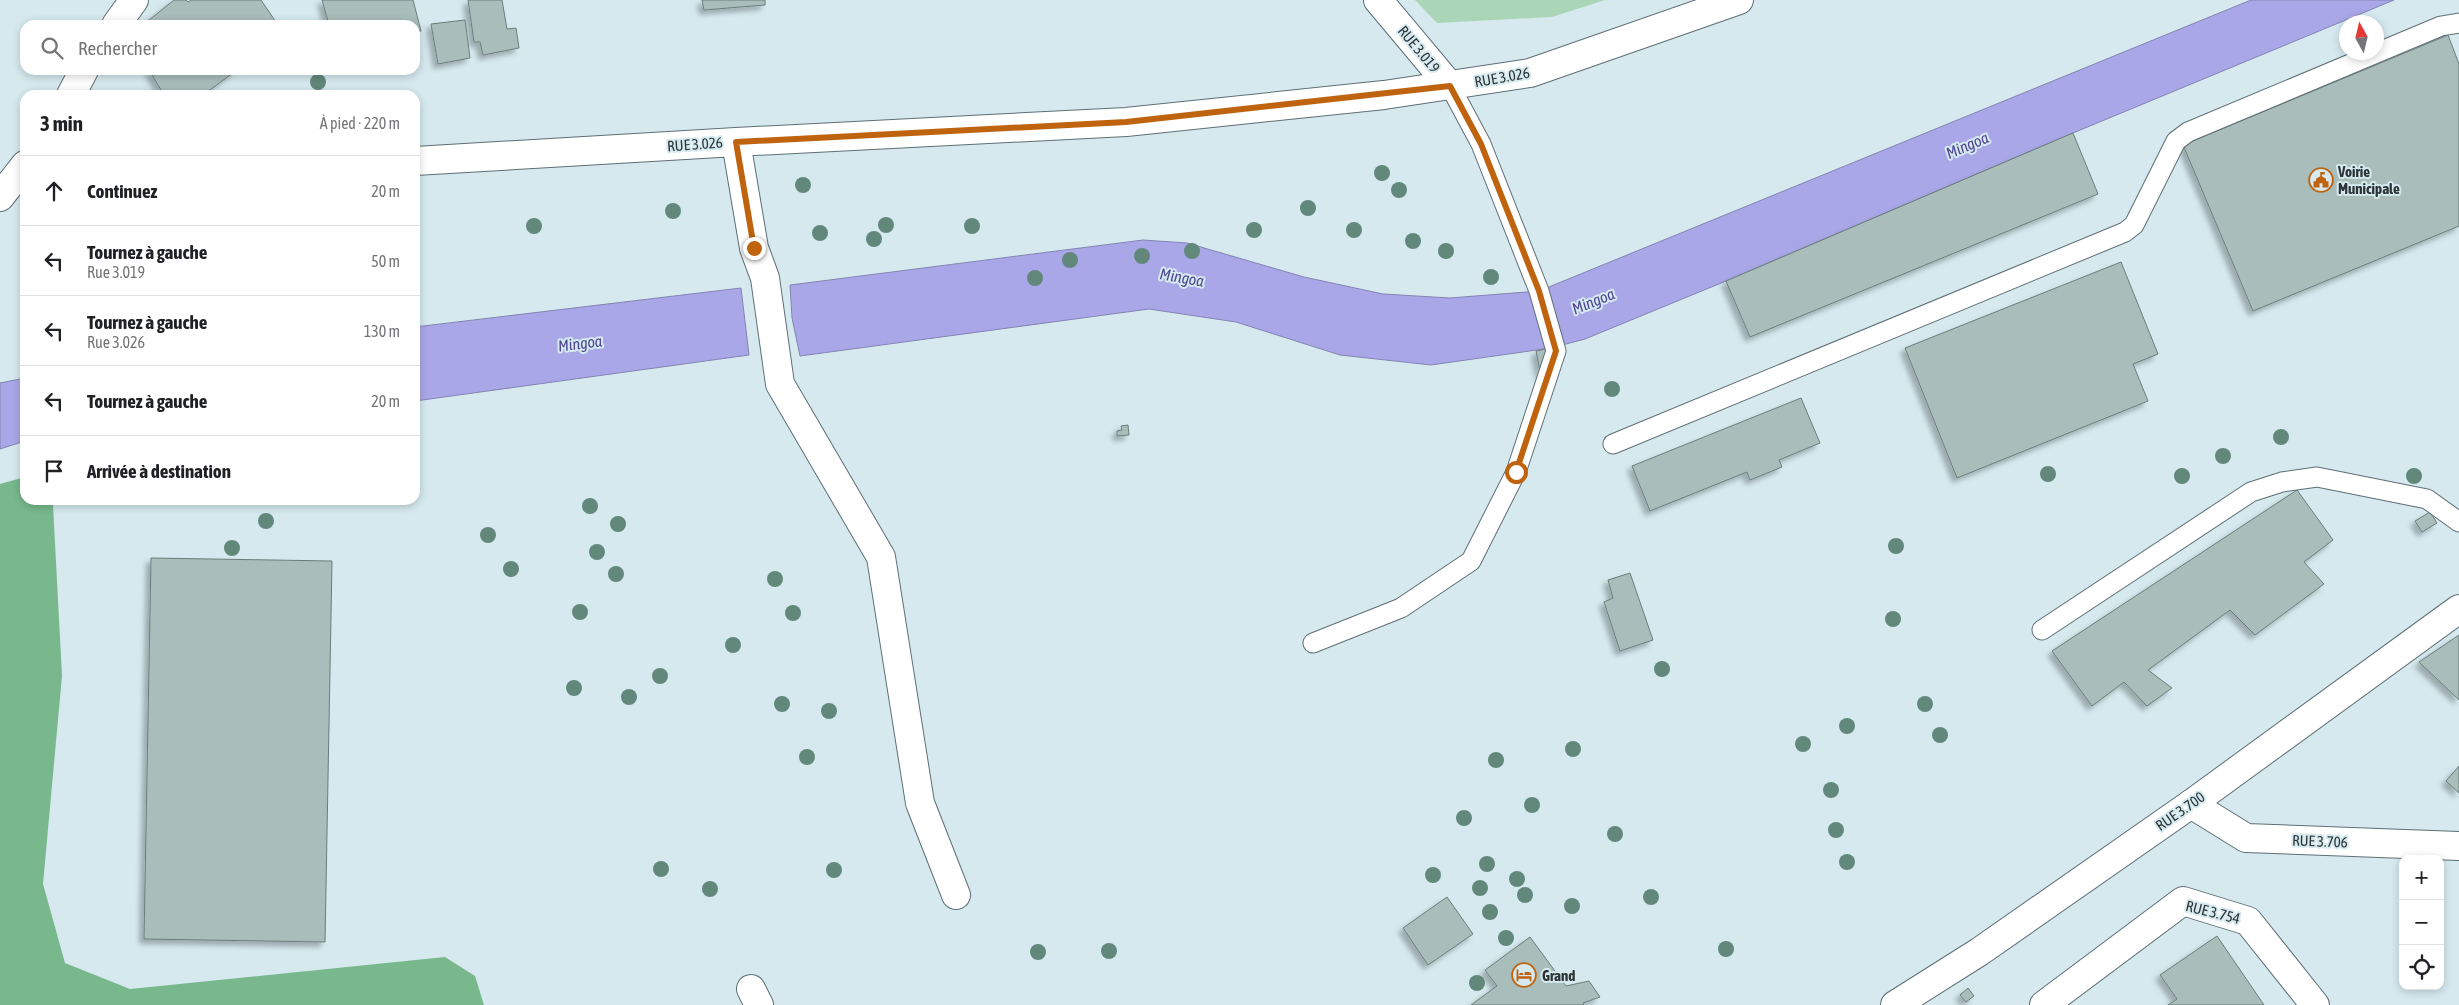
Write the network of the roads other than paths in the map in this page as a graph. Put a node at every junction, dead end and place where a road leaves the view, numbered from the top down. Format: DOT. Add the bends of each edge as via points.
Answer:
graph roads {
  1 [pos="134,0"];
  2 [pos="1378,0"];
  3 [pos="1740,0"];
  4 [pos="120,20"];
  5 [pos="2459,23"];
  6 [pos="81,75"];
  7 [pos="1450,86"];
  8 [pos="74,90"];
  9 [pos="736,142"];
  10 [pos="420,162"];
  11 [pos="20,171"];
  12 [pos="0,197"];
  13 [pos="20,202"];
  14 [pos="0,204"];
  15 [pos="1613,444"];
  16 [pos="2459,522"];
  17 [pos="2459,609"];
  18 [pos="2042,630"];
  19 [pos="1314,643"];
  20 [pos="2190,804"];
  21 [pos="2459,846"];
  22 [pos="956,895"];
  23 [pos="1895,1005"];
  24 [pos="2044,1005"];
  25 [pos="2315,1005"];
  1 -- 4 [label="street"];
  2 -- 7 [label="street, RUE 3.019"];
  3 -- 7 [label="street, RUE 3.026" via="1530,73"];
  5 -- 15 [label="lane" via="2441,26 2188,132 2176,141 2134,225 2125,232"];
  6 -- 8 [label="street"];
  7 -- 9 [label="street, RUE 3.026" via="1126,122"];
  7 -- 19 [label="lane, RUE 3.019" via="1481,144 1539,291 1556,351 1516,472 1471,561 1401,608"];
  9 -- 10 [label="street, RUE 3.026"];
  9 -- 22 [label="street" via="754,248 765,278 780,384 880,557 920,803"];
  11 -- 12 [label="street"];
  13 -- 14 [label="street"];
  16 -- 18 [label="lane" via="2427,499 2317,477 2282,482 2251,492"];
  17 -- 20 [label="street, RUE 3.700"];
  20 -- 21 [label="street, RUE 3.706" via="2246,838"];
  20 -- 23 [label="street, RUE 3.700" via="1979,952"];
  24 -- 25 [label="street, RUE 3.754" via="2182,901 2248,921"];
}
